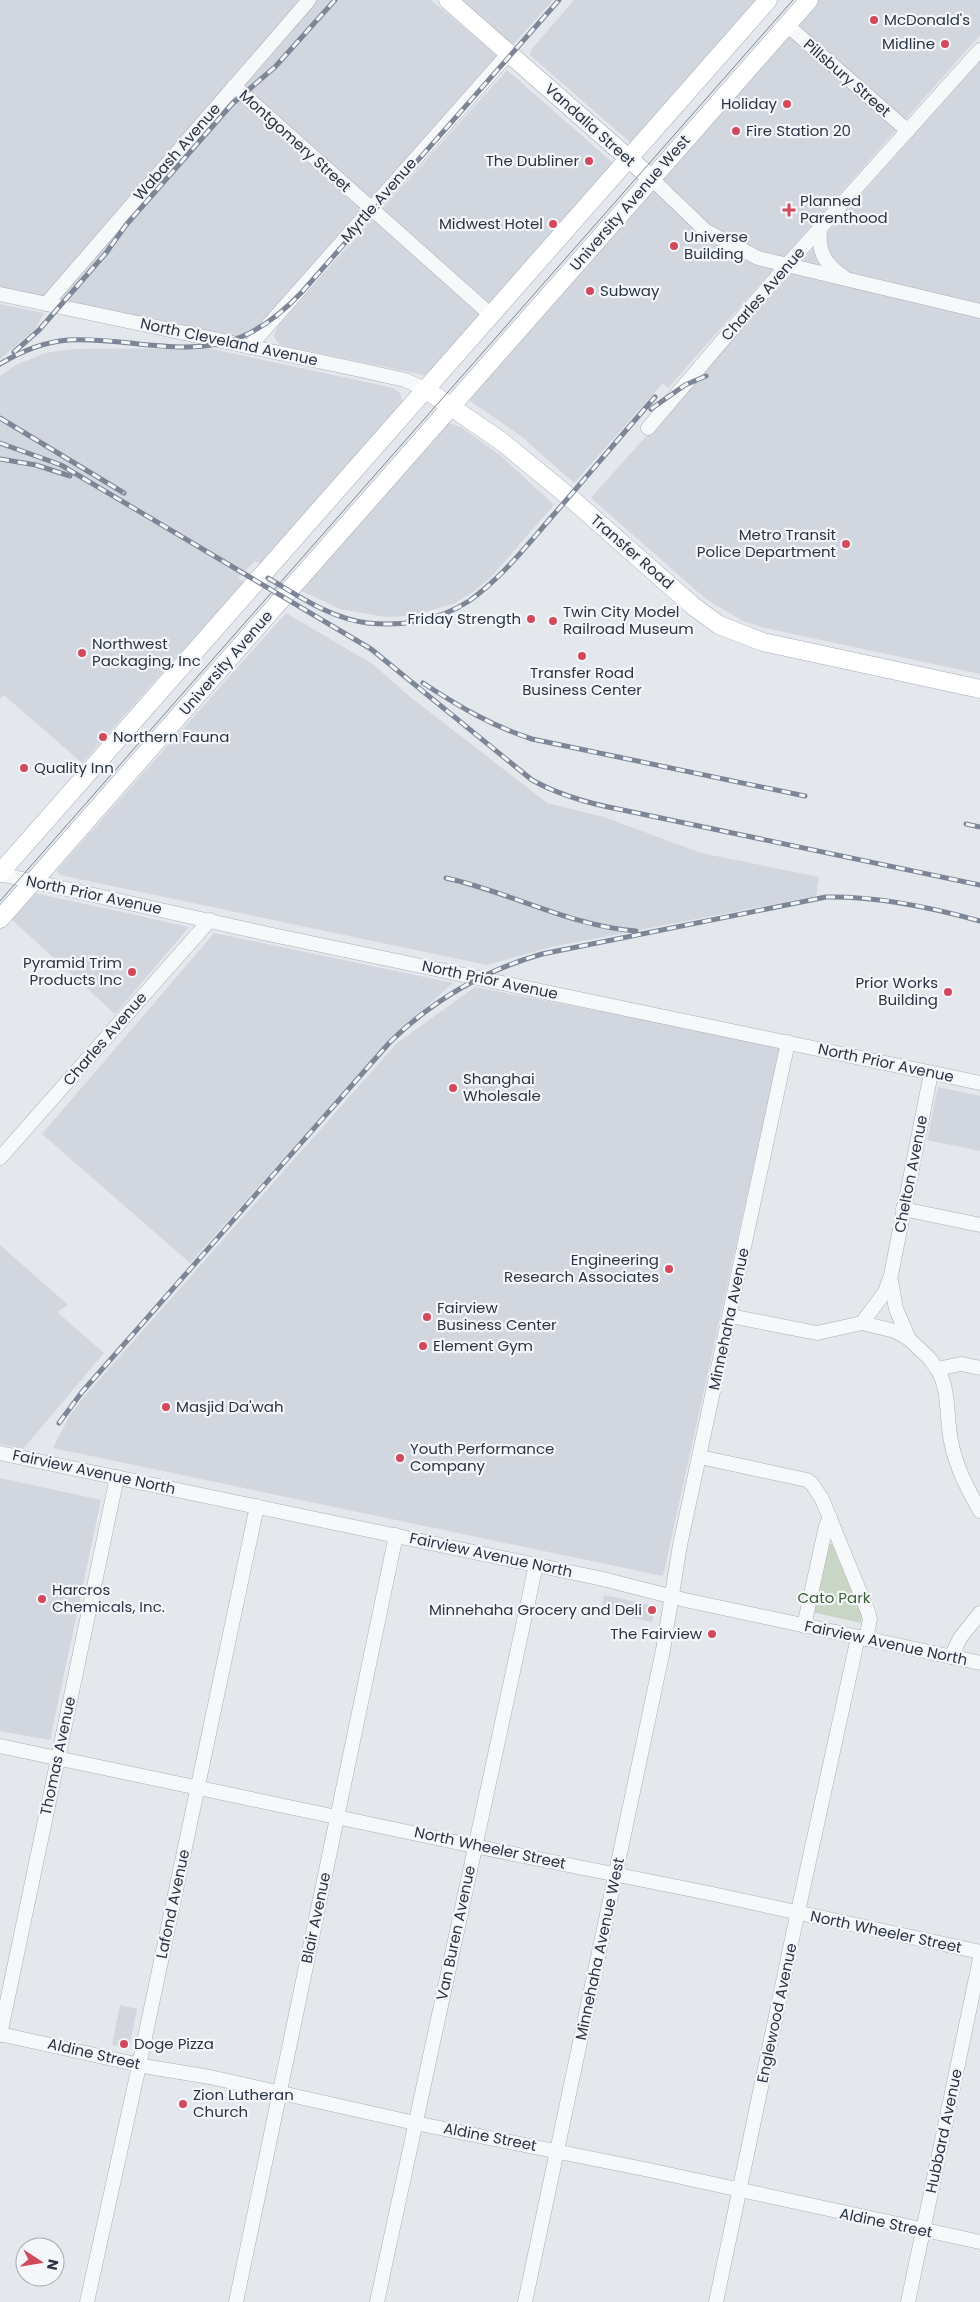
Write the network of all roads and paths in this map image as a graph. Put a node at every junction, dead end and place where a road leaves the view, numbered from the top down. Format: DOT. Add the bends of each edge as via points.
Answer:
graph roads {
  1 [pos="310,0"];
  2 [pos="448,0"];
  3 [pos="768,0"];
  4 [pos="809,0"];
  5 [pos="787,25"];
  6 [pos="980,50"];
  7 [pos="509,53"];
  8 [pos="234,86"];
  9 [pos="908,132"];
  10 [pos="628,159"];
  11 [pos="652,179"];
  12 [pos="371,209"];
  13 [pos="820,229"];
  14 [pos="786,266"];
  15 [pos="849,280"];
  16 [pos="0,294"];
  17 [pos="46,304"];
  18 [pos="980,311"];
  19 [pos="491,315"];
  20 [pos="249,347"];
  21 [pos="425,389"];
  22 [pos="452,406"];
  23 [pos="648,428"];
  24 [pos="980,689"];
  25 [pos="0,874"];
  26 [pos="32,882"];
  27 [pos="0,919"];
  28 [pos="210,920"];
  29 [pos="788,1042"];
  30 [pos="931,1073"];
  31 [pos="980,1083"];
  32 [pos="0,1158"];
  33 [pos="903,1209"];
  34 [pos="980,1225"];
  35 [pos="891,1275"];
  36 [pos="730,1316"];
  37 [pos="862,1323"];
  38 [pos="908,1339"];
  39 [pos="980,1368"];
  40 [pos="937,1369"];
  41 [pos="0,1453"];
  42 [pos="700,1457"];
  43 [pos="117,1477"];
  44 [pos="257,1506"];
  45 [pos="980,1512"];
  46 [pos="830,1517"];
  47 [pos="396,1535"];
  48 [pos="536,1565"];
  49 [pos="672,1596"];
  50 [pos="980,1613"];
  51 [pos="804,1626"];
  52 [pos="862,1638"];
  53 [pos="951,1657"];
  54 [pos="980,1663"];
  55 [pos="0,1746"];
  56 [pos="58,1757"];
  57 [pos="197,1788"];
  58 [pos="337,1817"];
  59 [pos="474,1846"];
  60 [pos="616,1874"];
  61 [pos="798,1913"];
  62 [pos="980,1952"];
  63 [pos="980,1959"];
  64 [pos="0,2034"];
  65 [pos="139,2065"];
  66 [pos="279,2093"];
  67 [pos="415,2123"];
  68 [pos="558,2151"];
  69 [pos="740,2191"];
  70 [pos="923,2231"];
  71 [pos="980,2242"];
  72 [pos="87,2302"];
  73 [pos="236,2302"];
  74 [pos="376,2302"];
  75 [pos="526,2302"];
  76 [pos="716,2302"];
  77 [pos="908,2302"];
  1 -- 8 [label="street, Wabash Avenue"];
  2 -- 7 [label="main road, Vandalia Street"];
  3 -- 10 [label="main road, University Avenue West"];
  4 -- 5 [label="main road, University Avenue West"];
  5 -- 9 [label="street, Pillsbury Street"];
  5 -- 11 [label="main road, University Avenue West"];
  6 -- 9 [label="street, Charles Avenue"];
  7 -- 10 [label="main road, Vandalia Street"];
  7 -- 12 [label="street, Myrtle Avenue"];
  8 -- 12 [label="street, Montgomery Street"];
  8 -- 17 [label="street, Wabash Avenue"];
  9 -- 13 [label="street, Charles Avenue"];
  10 -- 11 [label="main road, Vandalia Street"];
  10 -- 19 [label="main road, University Avenue West"];
  11 -- 14 [label="street, Vandalia Street" via="706,231 758,258"];
  11 -- 22 [label="main road, University Avenue West"];
  12 -- 19 [label="street, Montgomery Street"];
  12 -- 20 [label="street, Myrtle Avenue"];
  13 -- 14 [label="street, Charles Avenue"];
  13 -- 15 [label="street, Vandalia Street" via="822,256"];
  14 -- 15 [label="street, Vandalia Street"];
  14 -- 23 [label="street, Charles Avenue"];
  15 -- 18 [label="street, Vandalia Street"];
  16 -- 17 [label="street, North Cleveland Avenue"];
  17 -- 20 [label="street, North Cleveland Avenue"];
  19 -- 21 [label="main road, University Avenue West"];
  20 -- 21 [label="street, North Cleveland Avenue" via="405,380"];
  21 -- 22 [label="main road, North Cleveland Avenue"];
  21 -- 25 [label="main road, University Avenue"];
  22 -- 24 [label="main road, Transfer Road" via="534,467 693,606 719,624 763,642"];
  22 -- 26 [label="main road, University Avenue"];
  25 -- 26 [label="street, North Prior Avenue"];
  26 -- 27 [label="main road, University Avenue"];
  26 -- 28 [label="street, North Prior Avenue"];
  28 -- 29 [label="street, North Prior Avenue"];
  28 -- 32 [label="street, Charles Avenue"];
  29 -- 30 [label="street, North Prior Avenue"];
  29 -- 36 [label="street, Minnehaha Avenue"];
  30 -- 31 [label="street, North Prior Avenue"];
  30 -- 33 [label="street, Chelton Avenue"];
  33 -- 34 [label="street"];
  33 -- 35 [label="street, Chelton Avenue"];
  35 -- 37 [label="street, Chelton Avenue" via="885,1292"];
  35 -- 38 [label="street, Chelton Avenue" via="896,1309"];
  36 -- 37 [label="street" via="817,1333"];
  36 -- 42 [label="street, Minnehaha Avenue"];
  37 -- 38 [label="street" via="895,1331"];
  38 -- 40 [label="street"];
  39 -- 40 [label="street" via="960,1364"];
  40 -- 45 [label="street" via="944,1387 955,1461"];
  41 -- 43 [label="street, Fairview Avenue North"];
  42 -- 46 [label="street, Englewood Avenue" via="806,1480 819,1492"];
  42 -- 49 [label="street, Minnehaha Avenue"];
  43 -- 44 [label="street, Fairview Avenue North"];
  43 -- 56 [label="street, Thomas Avenue"];
  44 -- 47 [label="street, Fairview Avenue North"];
  44 -- 57 [label="street, Lafond Avenue"];
  46 -- 51 [label="street"];
  46 -- 52 [label="street, Englewood Avenue" via="870,1619"];
  47 -- 48 [label="street, Fairview Avenue North"];
  47 -- 58 [label="street, Blair Avenue"];
  48 -- 49 [label="street, Fairview Avenue North"];
  48 -- 59 [label="street, Van Buren Avenue"];
  49 -- 51 [label="street, Fairview Avenue North"];
  49 -- 60 [label="street, Minnehaha Avenue West"];
  50 -- 53 [label="street" via="960,1638"];
  51 -- 52 [label="street, Fairview Avenue North"];
  52 -- 53 [label="street, Fairview Avenue North"];
  52 -- 61 [label="street, Englewood Avenue"];
  53 -- 54 [label="street, Fairview Avenue North"];
  55 -- 56 [label="street, North Wheeler Street"];
  56 -- 57 [label="street, North Wheeler Street"];
  56 -- 64 [label="street, Thomas Avenue"];
  57 -- 58 [label="street, North Wheeler Street"];
  57 -- 65 [label="street, Lafond Avenue"];
  58 -- 59 [label="street, North Wheeler Street"];
  58 -- 66 [label="street, Blair Avenue"];
  59 -- 60 [label="street, North Wheeler Street"];
  59 -- 67 [label="street, Van Buren Avenue"];
  60 -- 61 [label="street, North Wheeler Street"];
  60 -- 68 [label="street, Minnehaha Avenue West"];
  61 -- 62 [label="street, North Wheeler Street"];
  61 -- 69 [label="street, Englewood Avenue"];
  63 -- 70 [label="street, Hubbard Avenue"];
  64 -- 65 [label="street, Aldine Street"];
  65 -- 66 [label="street, Aldine Street"];
  65 -- 72 [label="street, Lafond Avenue"];
  66 -- 67 [label="street, Aldine Street"];
  66 -- 73 [label="street, Blair Avenue"];
  67 -- 68 [label="street, Aldine Street"];
  67 -- 74 [label="street, Van Buren Avenue"];
  68 -- 69 [label="street, Aldine Street"];
  68 -- 75 [label="street, Minnehaha Avenue West"];
  69 -- 70 [label="street, Aldine Street"];
  69 -- 76 [label="street, Englewood Avenue"];
  70 -- 71 [label="street, Aldine Street"];
  70 -- 77 [label="street, Hubbard Avenue"];
}
